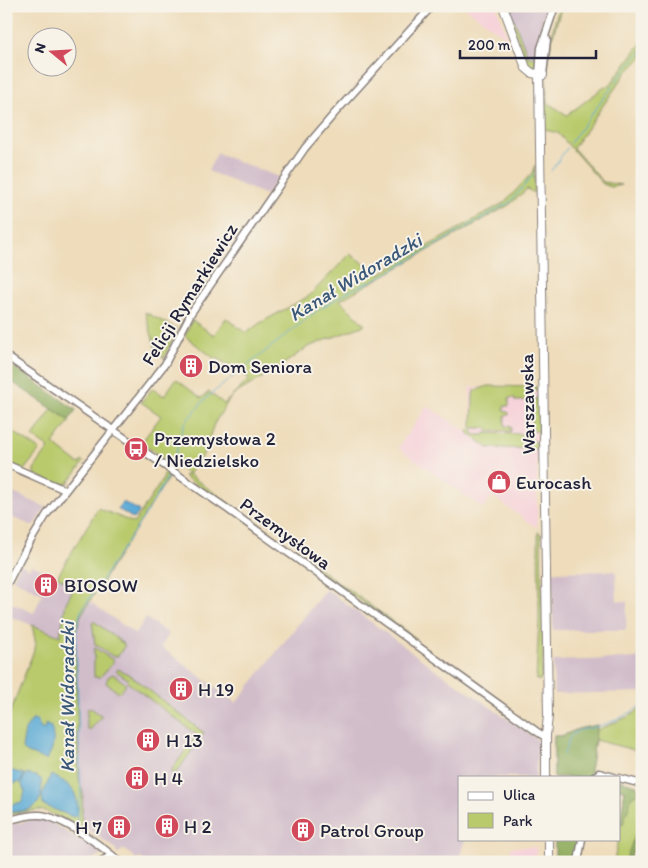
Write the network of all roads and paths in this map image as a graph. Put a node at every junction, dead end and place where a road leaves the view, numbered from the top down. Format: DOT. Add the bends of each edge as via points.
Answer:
graph roads {
  1 [pos="432,6"];
  2 [pos="503,6"];
  3 [pos="555,6"];
  4 [pos="541,74"];
  5 [pos="6,356"];
  6 [pos="113,430"];
  7 [pos="6,464"];
  8 [pos="65,490"];
  9 [pos="6,586"];
  10 [pos="546,735"];
  11 [pos="546,776"];
  12 [pos="595,776"];
  13 [pos="609,776"];
  14 [pos="620,778"];
  15 [pos="641,786"];
  16 [pos="6,821"];
  17 [pos="549,840"];
  18 [pos="582,840"];
  19 [pos="112,855"];
  20 [pos="100,862"];
  21 [pos="120,862"];
  22 [pos="549,862"];
  23 [pos="578,862"];
  1 -- 6 [label="street, Felicji Rymarkiewicz" via="305,148 191,313 164,364"];
  2 -- 4 [label="main road" via="526,68"];
  3 -- 4 [label="street, Warszawska"];
  4 -- 10 [label="main road, Warszawska"];
  5 -- 6 [label="street, Przemysłowa"];
  6 -- 8 [label="street, Felicji Rymarkiewicz"];
  6 -- 10 [label="street, Przemysłowa"];
  7 -- 8 [label="street"];
  8 -- 9 [label="street, Felicji Rymarkiewicz" via="33,534"];
  10 -- 11 [label="main road, Warszawska"];
  12 -- 13 [label="street"];
  14 -- 15 [label="street"];
  16 -- 19 [label="street" via="29,815 48,816"];
  17 -- 22 [label="main road"];
  18 -- 23 [label="street"];
  19 -- 20 [label="street"];
  19 -- 21 [label="street"];
}
